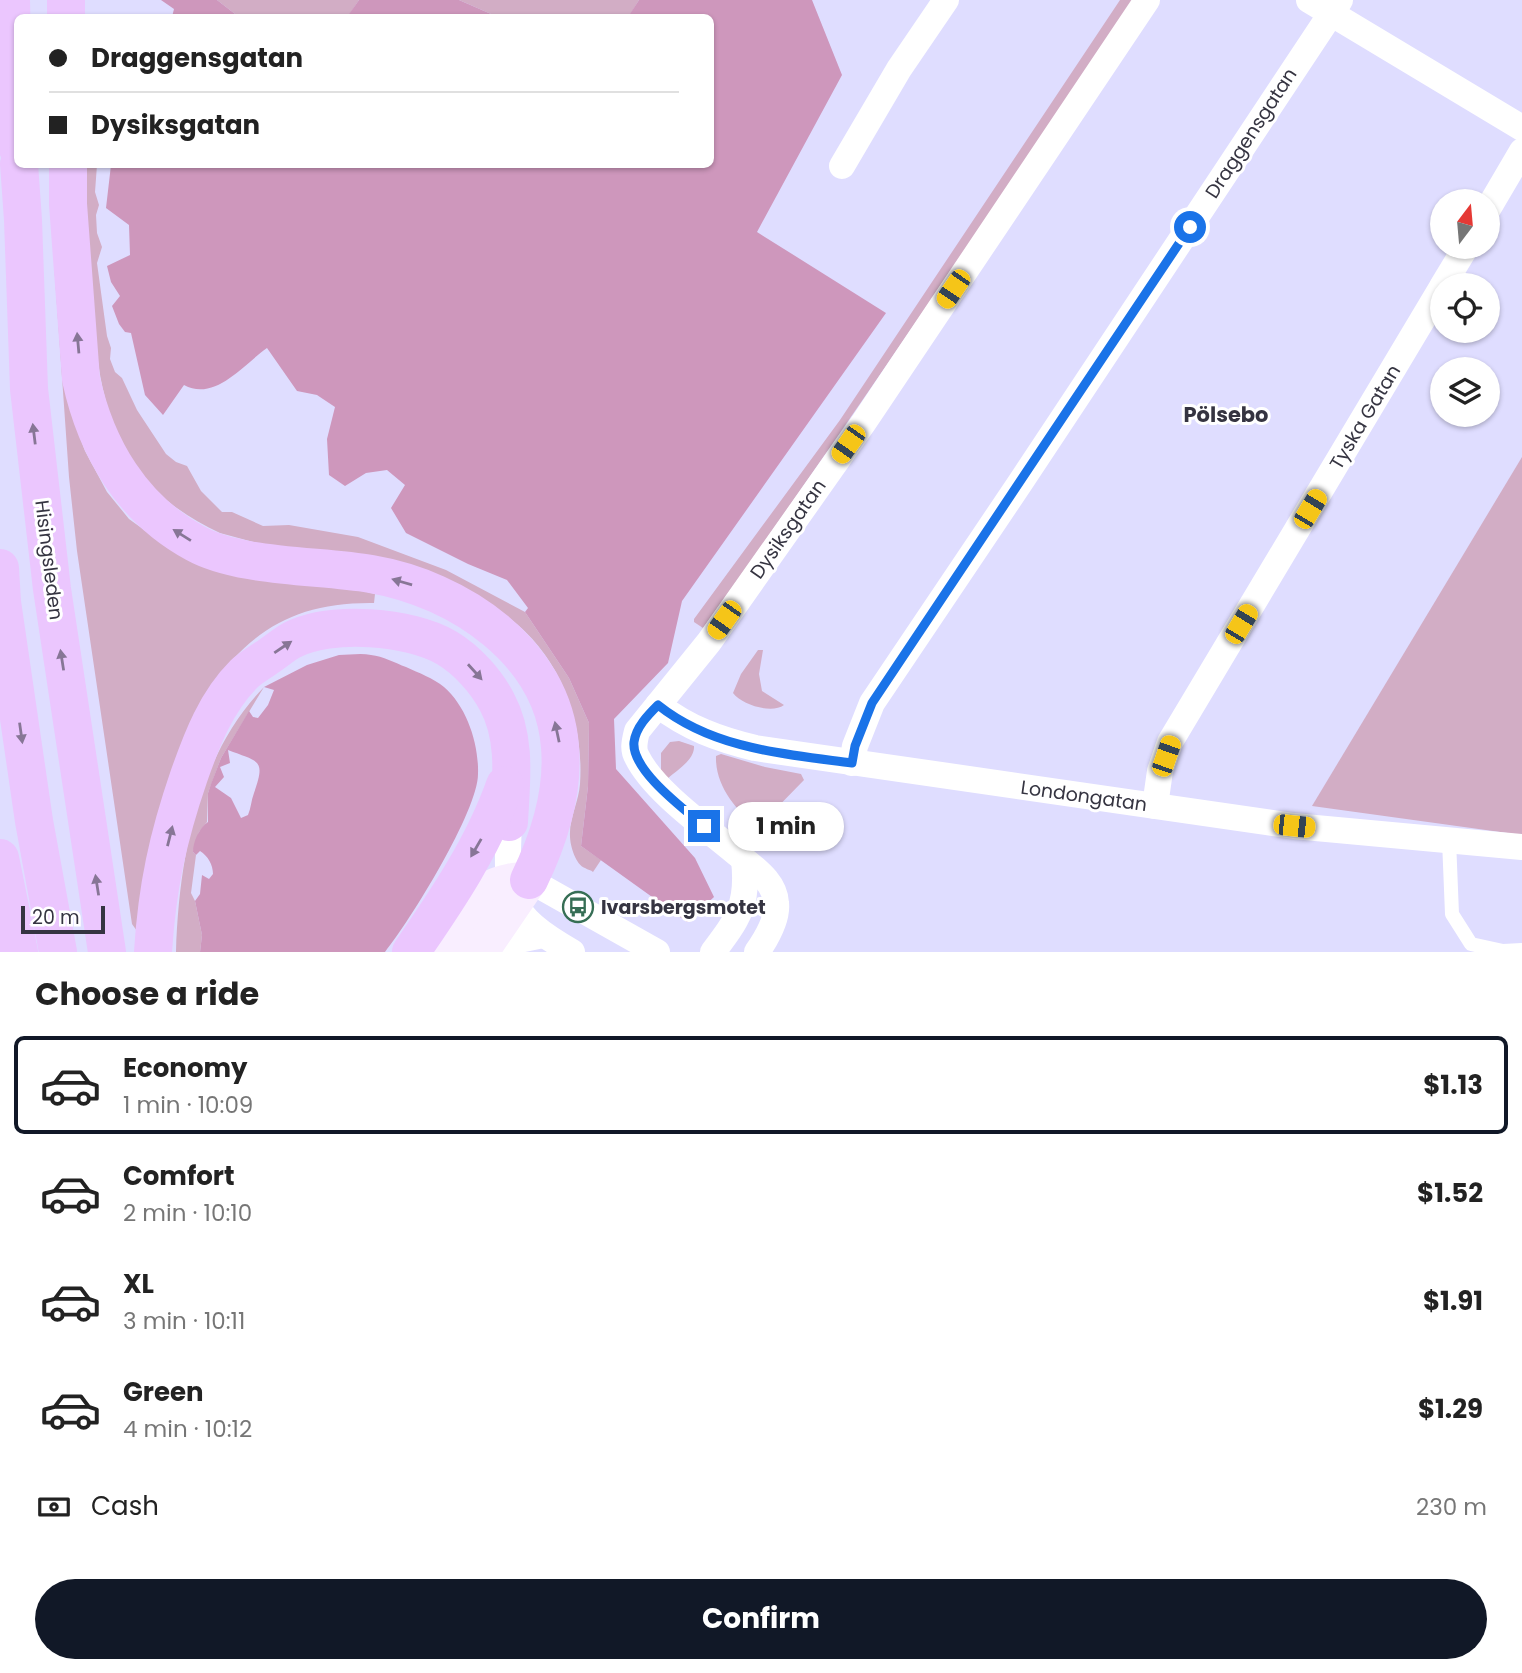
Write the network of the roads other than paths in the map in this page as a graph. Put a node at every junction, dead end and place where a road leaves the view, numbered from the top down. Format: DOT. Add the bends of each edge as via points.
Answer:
graph roads {
  1 [pos="11,0"];
  2 [pos="946,0"];
  3 [pos="1147,0"];
  4 [pos="1326,5"];
  5 [pos="14,107"];
  6 [pos="1522,128"];
  7 [pos="1522,151"];
  8 [pos="842,166"];
  9 [pos="19,168"];
  10 [pos="24,168"];
  11 [pos="68,168"];
  12 [pos="1500,189"];
  13 [pos="23,220"];
  14 [pos="1430,306"];
  15 [pos="0,568"];
  16 [pos="658,705"];
  17 [pos="512,763"];
  18 [pos="852,763"];
  19 [pos="1155,806"];
  20 [pos="509,822"];
  21 [pos="1449,840"];
  22 [pos="1522,847"];
  23 [pos="0,858"];
  24 [pos="744,860"];
  25 [pos="518,888"];
  26 [pos="543,935"];
  27 [pos="1522,950"];
  28 [pos="19,952"];
  29 [pos="58,952"];
  30 [pos="107,952"];
  31 [pos="153,952"];
  32 [pos="411,952"];
  33 [pos="440,952"];
  34 [pos="480,952"];
  35 [pos="495,952"];
  36 [pos="572,952"];
  37 [pos="657,952"];
  38 [pos="713,952"];
  39 [pos="757,952"];
  1 -- 5 [label="highway"];
  2 -- 8 [label="street"];
  3 -- 16 [label="street, Dysiksgatan" via="864,422 709,642"];
  4 -- 6 [label="street"];
  4 -- 18 [label="street, Draggensgatan" via="1020,484 872,703"];
  7 -- 12 [label="street"];
  9 -- 13 [label="highway, Hisingsleden"];
  10 -- 13 [label="highway"];
  25 -- 11 [label="highway, one-way" via="546,844 557,800 560,748 552,707 537,675 501,634 456,603 372,574 232,556 198,545 165,525 139,499 117,473 97,432 81,379"];
  30 -- 13 [label="highway, Hisingsleden, one-way" via="52,589 32,416"];
  14 -- 19 [label="street, Tyska Gatan" via="1170,742"];
  15 -- 29 [label="highway, one-way" via="32,807"];
  16 -- 18 [label="street, Londongatan" via="687,726 722,740"];
  16 -- 24 [label="street, Dysiksgatan" via="637,731 636,756 664,791"];
  17 -- 20 [label="highway"];
  31 -- 17 [label="highway, one-way" via="161,871 201,741 221,703 245,673 292,640 313,632 378,629 418,636 449,649 475,671 498,703"];
  17 -- 32 [label="highway, one-way" via="485,832"];
  18 -- 19 [label="street, Londongatan"];
  19 -- 21 [label="street, Londongatan" via="1294,826"];
  20 -- 25 [label="street"];
  21 -- 22 [label="street, Londongatan"];
  21 -- 27 [label="lane" via="1452,914 1471,944"];
  23 -- 28 [label="highway"];
  24 -- 38 [label="street" via="745,900"];
  24 -- 39 [label="street, Dysiksgatan" via="767,881 776,903"];
  25 -- 26 [label="street" via="524,919"];
  25 -- 33 [label="street" via="490,889"];
  25 -- 34 [label="street"];
  25 -- 37 [label="street"];
  26 -- 35 [label="street"];
  26 -- 36 [label="street"];
}
